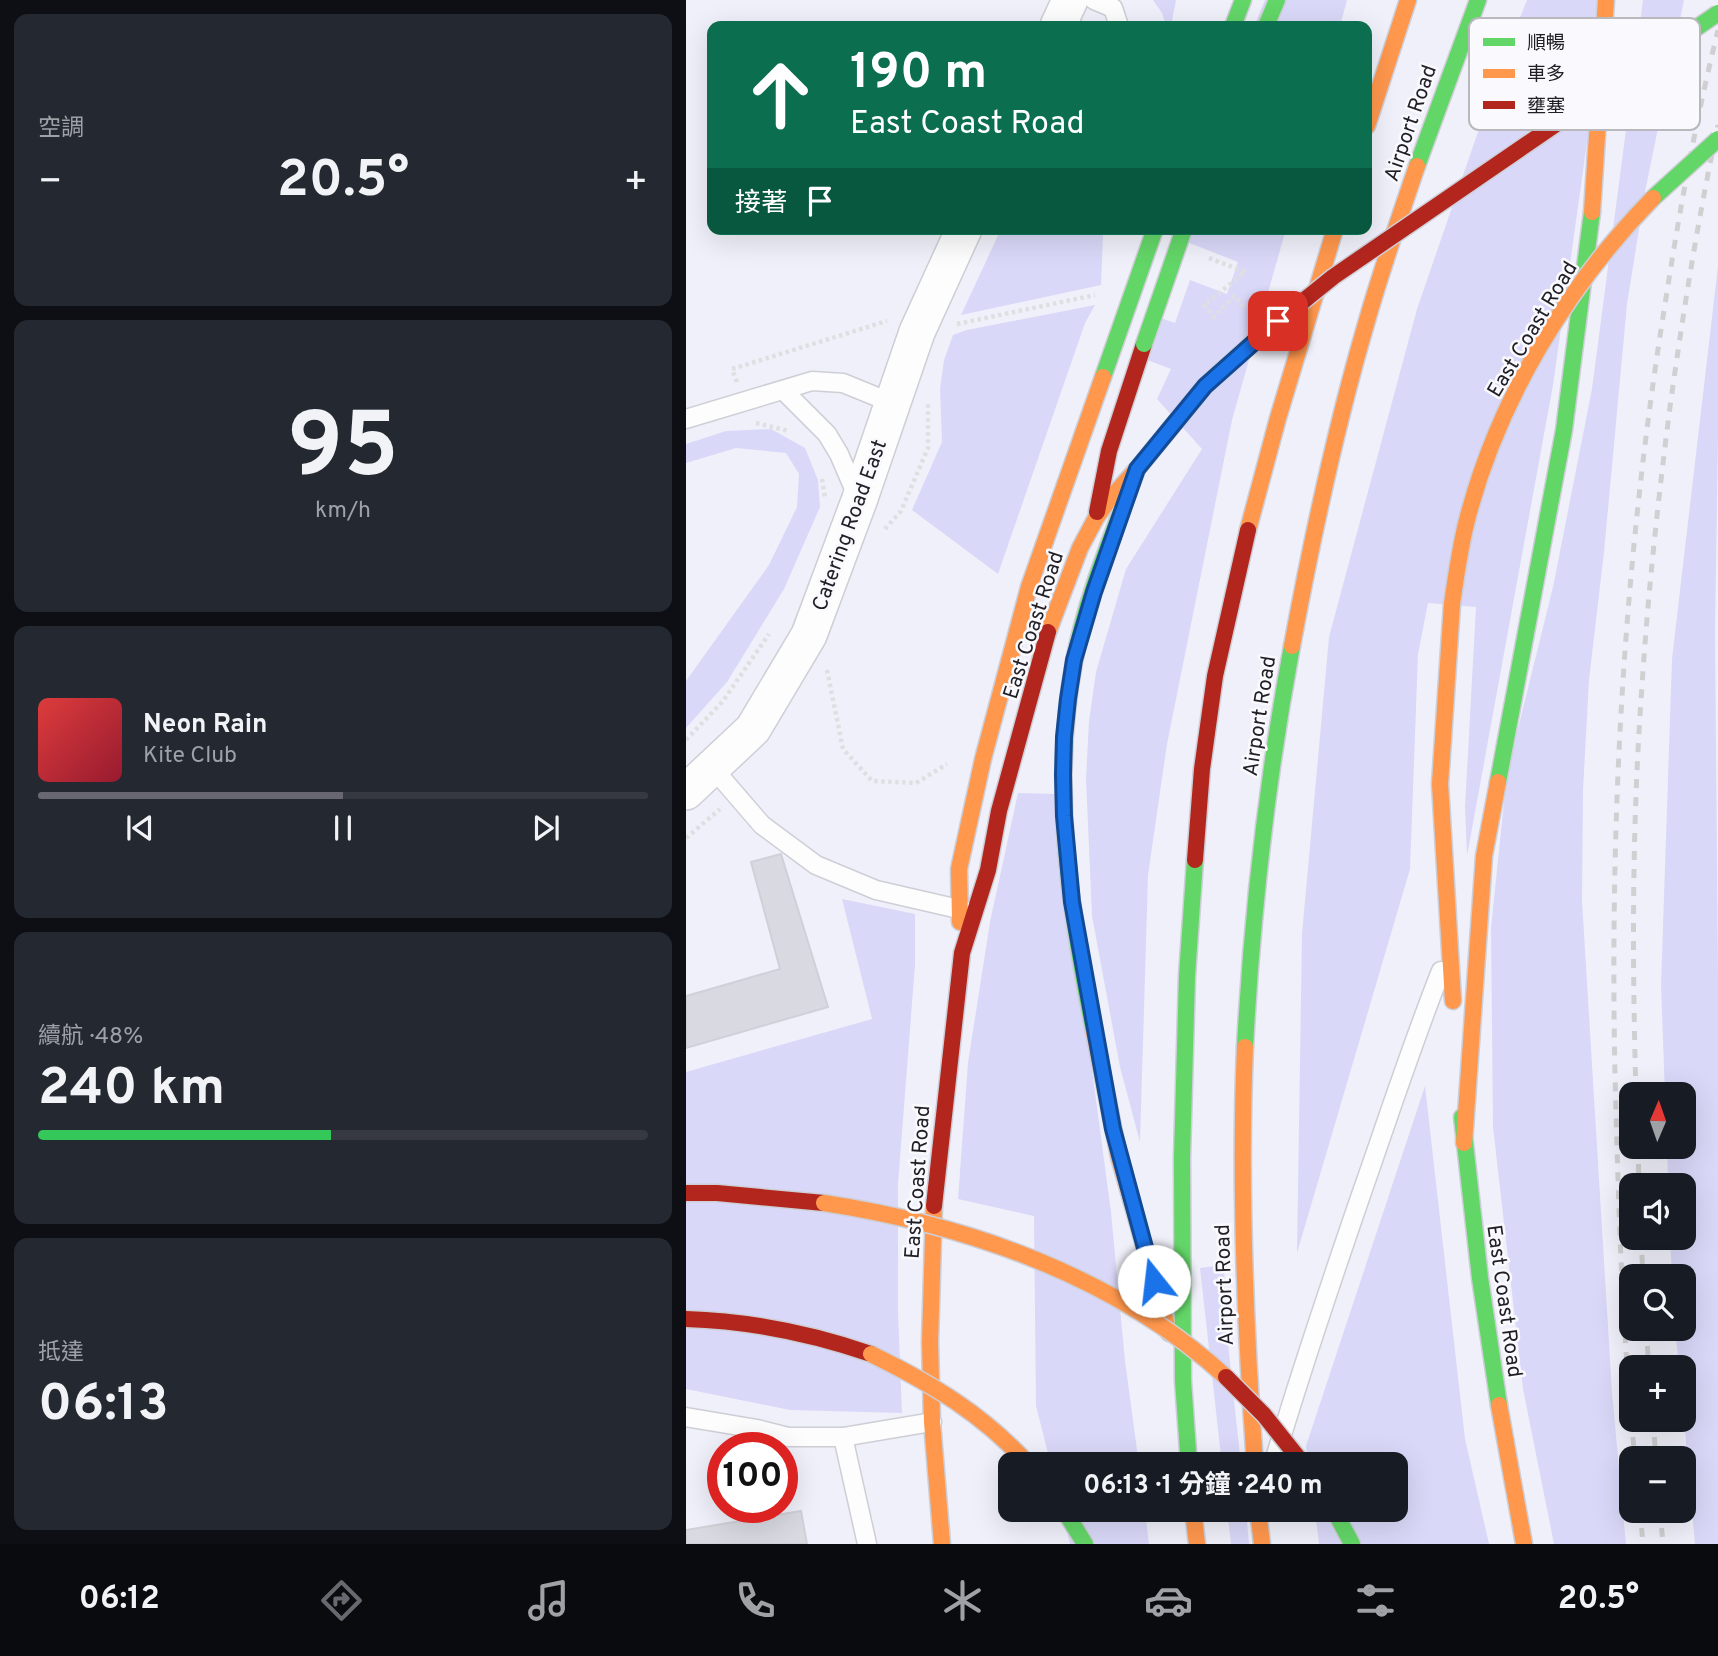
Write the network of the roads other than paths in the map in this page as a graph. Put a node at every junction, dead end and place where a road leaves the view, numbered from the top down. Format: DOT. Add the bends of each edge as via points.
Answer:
graph roads {
  1 [pos="1070,0"];
  2 [pos="1094,0"];
  3 [pos="1243,0"];
  4 [pos="1277,0"];
  5 [pos="1408,0"];
  6 [pos="1478,0"];
  7 [pos="1606,0"];
  8 [pos="1718,13"];
  9 [pos="1471,18"];
  10 [pos="1605,18"];
  11 [pos="1060,21"];
  12 [pos="1117,21"];
  13 [pos="1235,21"];
  14 [pos="1268,21"];
  15 [pos="1469,24"];
  16 [pos="1700,25"];
  17 [pos="1372,111"];
  18 [pos="1547,130"];
  19 [pos="1598,130"];
  20 [pos="1718,139"];
  21 [pos="961,235"];
  22 [pos="1153,235"];
  23 [pos="1182,235"];
  24 [pos="1333,235"];
  25 [pos="783,390"];
  26 [pos="892,403"];
  27 [pos="686,419"];
  28 [pos="1137,469"];
  29 [pos="843,503"];
  30 [pos="1096,518"];
  31 [pos="712,767"];
  32 [pos="686,792"];
  33 [pos="1483,856"];
  34 [pos="967,910"];
  35 [pos="1449,951"];
  36 [pos="1454,1017"];
  37 [pos="1456,1043"];
  38 [pos="1464,1143"];
  39 [pos="686,1193"];
  40 [pos="686,1319"];
  41 [pos="1183,1381"];
  42 [pos="686,1417"];
  43 [pos="932,1422"];
  44 [pos="843,1437"];
  45 [pos="1016,1452"];
  46 [pos="1188,1452"];
  47 [pos="1254,1452"];
  48 [pos="1277,1452"];
  49 [pos="1294,1452"];
  50 [pos="1071,1522"];
  51 [pos="1195,1522"];
  52 [pos="1260,1522"];
  53 [pos="1340,1522"];
  54 [pos="867,1544"];
  55 [pos="942,1544"];
  56 [pos="1085,1544"];
  57 [pos="1198,1544"];
  58 [pos="1262,1544"];
  59 [pos="1352,1544"];
  60 [pos="1524,1544"];
  1 -- 11 [label="street"];
  2 -- 12 [label="lane" via="1113,8"];
  3 -- 13 [label="main road"];
  4 -- 14 [label="main road"];
  5 -- 17 [label="main road, Airport Road"];
  6 -- 9 [label="main road, Airport Road"];
  7 -- 10 [label="main road"];
  8 -- 16 [label="main road, East Coast Road, bridge"];
  15 -- 47 [label="main road, Airport Road" via="1415,171 1364,331 1313,533 1278,725 1254,927 1244,1092 1243,1258"];
  18 -- 28 [label="main road, East Coast Road, bridge" via="1333,276 1260,336 1205,386"];
  19 -- 33 [label="main road" via="1594,202 1564,430"];
  20 -- 35 [label="main road, East Coast Road, bridge" via="1623,230 1574,295 1526,372 1481,472 1460,551 1452,604 1440,784"];
  21 -- 26 [label="street, Catering Road East" via="916,332"];
  22 -- 34 [label="main road" via="1029,587 959,869"];
  23 -- 30 [label="main road, bridge" via="1109,450"];
  24 -- 41 [label="main road, Airport Road" via="1245,540 1215,676 1204,755 1187,976"];
  25 -- 26 [label="lane" via="812,381 843,383"];
  25 -- 27 [label="lane"];
  25 -- 29 [label="lane" via="827,434 839,454"];
  26 -- 29 [label="street, Catering Road East"];
  28 -- 30 [label="main road, East Coast Road"];
  28 -- 41 [label="main road" via="1074,660 1064,737 1064,816 1078,944 1113,1129"];
  29 -- 31 [label="street, Catering Road East" via="809,635 753,729"];
  30 -- 34 [label="main road, East Coast Road" via="1047,636 999,811 988,870"];
  31 -- 32 [label="street, Catering Road East"];
  31 -- 34 [label="lane" via="762,825 816,865 876,890"];
  33 -- 35 [label="lane"];
  33 -- 38 [label="main road"];
  34 -- 43 [label="main road, East Coast Road" via="934,1203"];
  35 -- 36 [label="main road, East Coast Road"];
  35 -- 48 [label="lane" via="1330,1283"];
  37 -- 38 [label="main road, East Coast Road"];
  38 -- 60 [label="main road, East Coast Road" via="1497,1398"];
  39 -- 49 [label="main road, bridge" via="824,1203 903,1217 989,1242 1062,1272 1131,1307 1177,1338 1249,1399"];
  40 -- 45 [label="main road, bridge" via="785,1328 871,1354 935,1386"];
  41 -- 46 [label="main road, Airport Road"];
  42 -- 44 [label="lane" via="788,1437"];
  43 -- 44 [label="lane"];
  43 -- 55 [label="main road, East Coast Road"];
  44 -- 54 [label="lane"];
  50 -- 56 [label="main road"];
  51 -- 57 [label="main road"];
  52 -- 58 [label="main road"];
  53 -- 59 [label="main road"];
}
